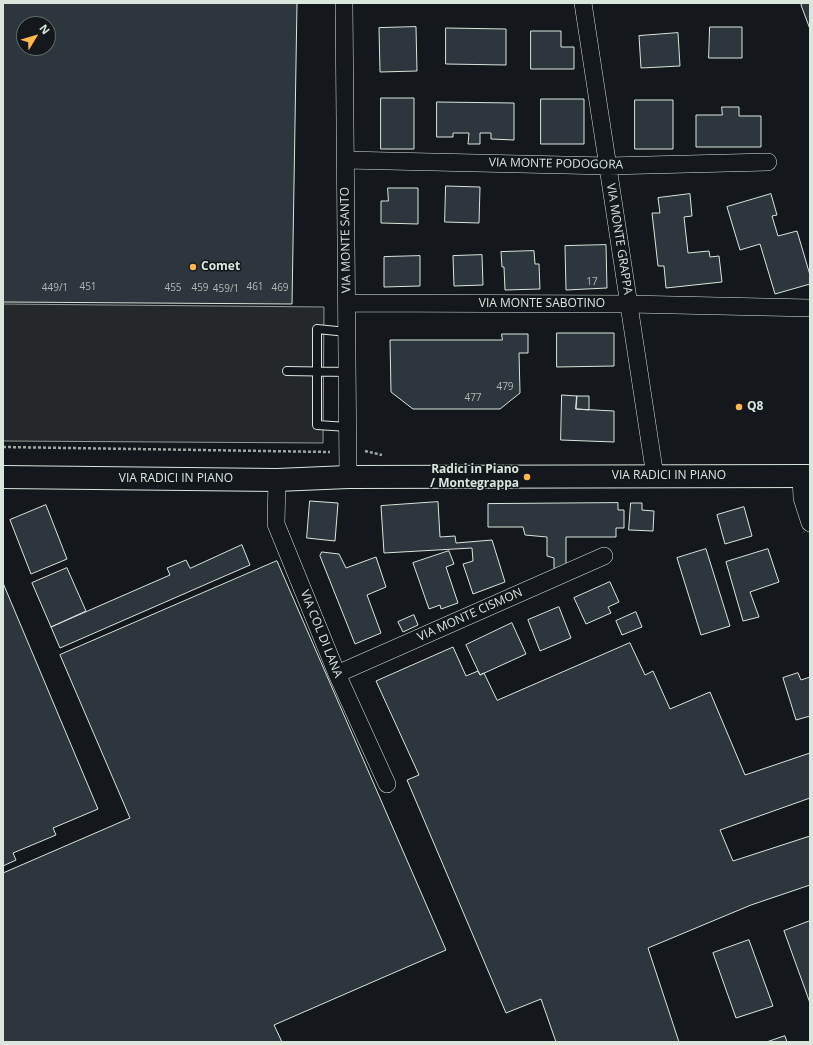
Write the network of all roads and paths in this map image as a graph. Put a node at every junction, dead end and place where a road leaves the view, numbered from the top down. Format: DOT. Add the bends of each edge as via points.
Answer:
graph roads {
  1 [pos="344,3"];
  2 [pos="583,3"];
  3 [pos="345,160"];
  4 [pos="768,162"];
  5 [pos="608,166"];
  6 [pos="347,303"];
  7 [pos="629,304"];
  8 [pos="810,308"];
  9 [pos="347,332"];
  10 [pos="287,371"];
  11 [pos="317,372"];
  12 [pos="347,372"];
  13 [pos="348,427"];
  14 [pos="655,476"];
  15 [pos="805,476"];
  16 [pos="3,477"];
  17 [pos="348,477"];
  18 [pos="277,480"];
  19 [pos="810,522"];
  20 [pos="604,556"];
  21 [pos="337,674"];
  22 [pos="387,784"];
  1 -- 3 [label="street, VIA MONTE SANTO"];
  2 -- 5 [label="street, VIA MONTE GRAPPA"];
  3 -- 5 [label="street, VIA MONTE PODOGORA"];
  3 -- 6 [label="street, VIA MONTE SANTO"];
  4 -- 5 [label="street, VIA MONTE PODOGORA"];
  5 -- 7 [label="street, VIA MONTE GRAPPA"];
  6 -- 7 [label="street, VIA MONTE SABOTINO"];
  6 -- 9 [label="street, VIA MONTE SANTO"];
  7 -- 8 [label="street, VIA MONTE SABOTINO"];
  7 -- 14 [label="street, VIA MONTE GRAPPA"];
  9 -- 11 [label="lane" via="317,329"];
  9 -- 12 [label="street, VIA MONTE SANTO"];
  10 -- 11 [label="lane"];
  11 -- 12 [label="lane"];
  11 -- 13 [label="lane" via="317,425"];
  12 -- 13 [label="street, VIA MONTE SANTO"];
  13 -- 17 [label="street, VIA MONTE SANTO"];
  14 -- 15 [label="street, VIA RADICI IN PIANO"];
  14 -- 17 [label="street, VIA RADICI IN PIANO"];
  15 -- 19 [label="street" via="802,498"];
  16 -- 18 [label="street, VIA RADICI IN PIANO"];
  17 -- 18 [label="street, VIA RADICI IN PIANO"];
  18 -- 21 [label="street, VIA COL DI LANA" via="276,524"];
  20 -- 21 [label="street, VIA MONTE CISMON"];
  21 -- 22 [label="street, VIA COL DI LANA"];
}
